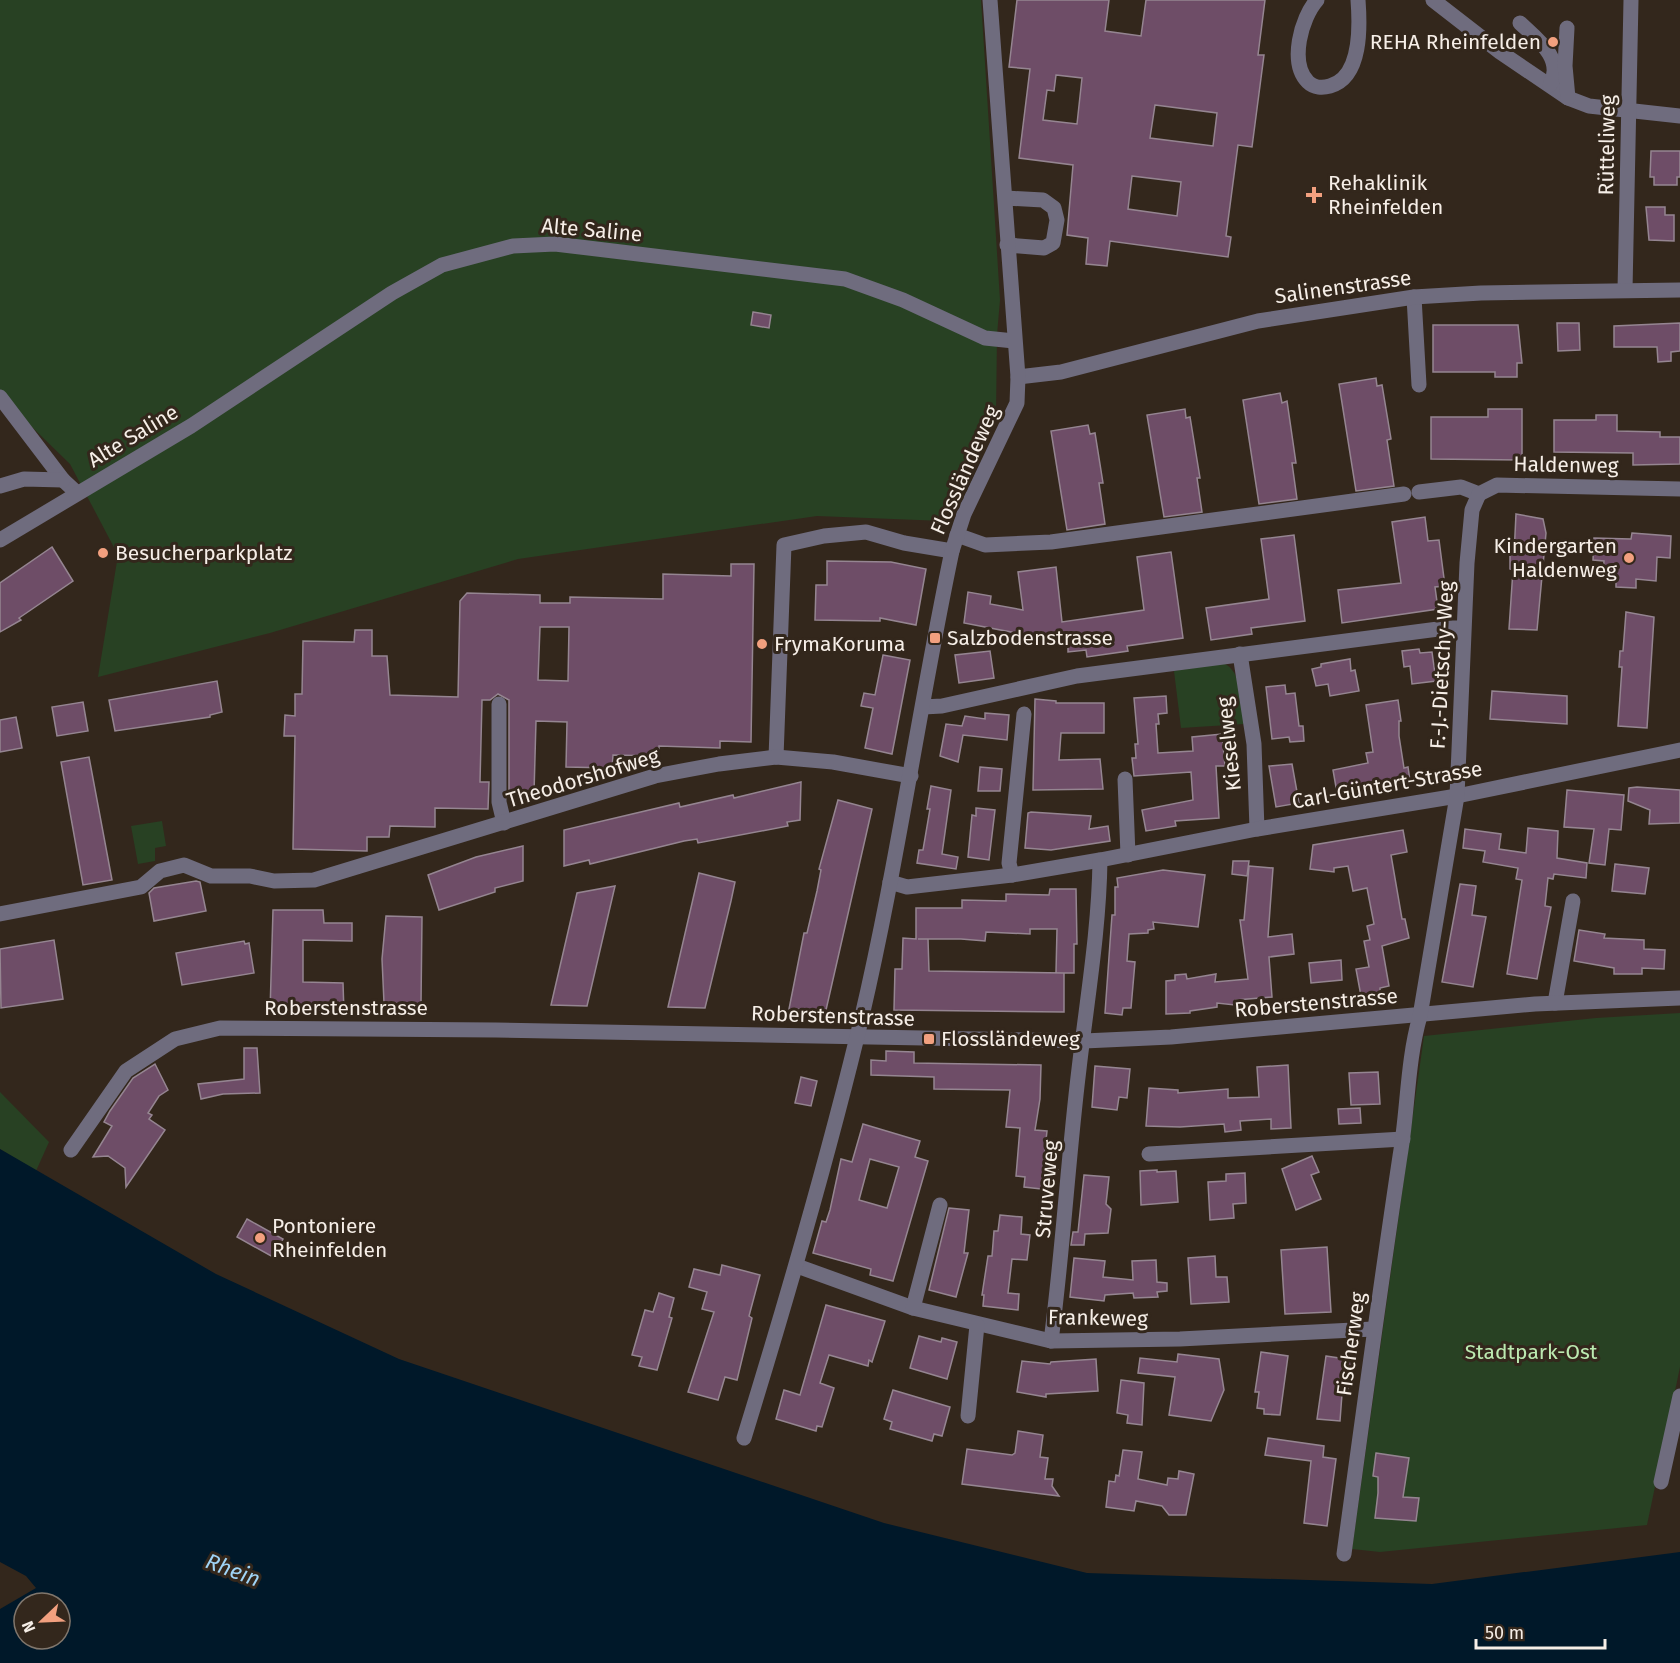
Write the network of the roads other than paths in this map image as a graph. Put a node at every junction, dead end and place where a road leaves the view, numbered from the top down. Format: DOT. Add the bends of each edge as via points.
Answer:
graph roads {
  1 [pos="990,0"];
  2 [pos="1317,0"];
  3 [pos="1358,0"];
  4 [pos="1433,0"];
  5 [pos="1631,0"];
  6 [pos="1520,23"];
  7 [pos="1567,28"];
  8 [pos="1550,86"];
  9 [pos="1568,98"];
  10 [pos="1629,110"];
  11 [pos="1680,116"];
  12 [pos="1006,198"];
  13 [pos="1007,245"];
  14 [pos="1625,290"];
  15 [pos="1680,290"];
  16 [pos="1414,297"];
  17 [pos="1014,341"];
  18 [pos="1018,377"];
  19 [pos="1419,385"];
  20 [pos="0,397"];
  21 [pos="63,480"];
  22 [pos="0,486"];
  23 [pos="1680,489"];
  24 [pos="77,493"];
  25 [pos="1479,494"];
  26 [pos="4,533"];
  27 [pos="957,535"];
  28 [pos="952,551"];
  29 [pos="1463,628"];
  30 [pos="1240,654"];
  31 [pos="500,704"];
  32 [pos="923,707"];
  33 [pos="1024,714"];
  34 [pos="1680,750"];
  35 [pos="776,757"];
  36 [pos="911,776"];
  37 [pos="1125,779"];
  38 [pos="1457,796"];
  39 [pos="504,823"];
  40 [pos="1257,829"];
  41 [pos="1128,855"];
  42 [pos="1100,860"];
  43 [pos="1012,875"];
  44 [pos="890,882"];
  45 [pos="1573,901"];
  46 [pos="0,914"];
  47 [pos="1680,998"];
  48 [pos="1556,1003"];
  49 [pos="1420,1016"];
  50 [pos="857,1036"];
  51 [pos="1084,1041"];
  52 [pos="1403,1139"];
  53 [pos="71,1150"];
  54 [pos="1149,1154"];
  55 [pos="940,1205"];
  56 [pos="797,1266"];
  57 [pos="913,1308"];
  58 [pos="977,1325"];
  59 [pos="1373,1329"];
  60 [pos="1051,1341"];
  61 [pos="1680,1400"];
  62 [pos="968,1416"];
  63 [pos="744,1438"];
  64 [pos="1661,1482"];
  65 [pos="1344,1554"];
  1 -- 12 [label="street, Flossländeweg"];
  2 -- 3 [label="street" via="1301,33 1299,64 1308,82 1320,88 1333,86 1348,74 1357,50"];
  4 -- 8 [label="street"];
  5 -- 10 [label="street, Rütteliweg"];
  6 -- 8 [label="street" via="1552,58 1555,74"];
  7 -- 9 [label="street"];
  8 -- 9 [label="street"];
  9 -- 10 [label="street" via="1589,106"];
  10 -- 11 [label="street"];
  10 -- 14 [label="street, Rütteliweg"];
  12 -- 13 [label="street, Flossländeweg"];
  12 -- 13 [label="street" via="1043,200 1054,208 1057,220 1053,243 1044,248"];
  13 -- 17 [label="street, Flossländeweg"];
  14 -- 15 [label="street, Salinenstrasse"];
  14 -- 16 [label="street, Salinenstrasse"];
  16 -- 18 [label="street, Salinenstrasse" via="1258,321 1061,372"];
  16 -- 19 [label="street"];
  17 -- 18 [label="street, Flossländeweg"];
  17 -- 24 [label="street, Alte Saline" via="985,338 903,300 845,279 555,244 513,246 442,265 402,287 191,426"];
  18 -- 27 [label="street, Flossländeweg" via="1017,404 963,514"];
  20 -- 21 [label="street, Alte Saline"];
  21 -- 22 [label="street" via="24,479"];
  21 -- 24 [label="street, Alte Saline"];
  23 -- 25 [label="street, Haldenweg" via="1497,485"];
  24 -- 26 [label="street, Alte Saline"];
  25 -- 27 [label="street, Haldenweg" via="1461,487 1051,542 985,545"];
  25 -- 29 [label="street, F.-J.-Dietschy-Weg" via="1472,510"];
  27 -- 28 [label="street, Flossländeweg"];
  28 -- 32 [label="street, Flossländeweg"];
  28 -- 35 [label="street" via="866,532 784,544"];
  29 -- 30 [label="street"];
  29 -- 38 [label="street, F.-J.-Dietschy-Weg"];
  30 -- 32 [label="street" via="1077,676"];
  30 -- 40 [label="street, Kieselweg" via="1254,744"];
  31 -- 39 [label="street" via="499,802"];
  32 -- 36 [label="street, Flossländeweg"];
  33 -- 43 [label="street" via="1009,863"];
  34 -- 38 [label="street, Carl-Güntert-Strasse"];
  35 -- 36 [label="street, Theodorshofweg"];
  35 -- 39 [label="street, Theodorshofweg" via="655,776"];
  36 -- 44 [label="street, Flossländeweg"];
  37 -- 41 [label="street"];
  38 -- 40 [label="street, Carl-Güntert-Strasse"];
  38 -- 49 [label="street, F.-J.-Dietschy-Weg"];
  39 -- 46 [label="street, Theodorshofweg" via="314,880 211,876 177,866 160,871 141,887"];
  40 -- 41 [label="street, Carl-Güntert-Strasse"];
  41 -- 42 [label="street, Carl-Güntert-Strasse"];
  42 -- 43 [label="street, Carl-Güntert-Strasse"];
  42 -- 51 [label="street, Struveweg" via="1099,915"];
  43 -- 44 [label="street, Carl-Güntert-Strasse" via="907,887"];
  44 -- 50 [label="street, Flossländeweg"];
  45 -- 48 [label="street"];
  47 -- 48 [label="street, Roberstenstrasse"];
  48 -- 49 [label="street, Roberstenstrasse"];
  49 -- 51 [label="street, Roberstenstrasse"];
  49 -- 52 [label="street, Fischerweg" via="1414,1037"];
  50 -- 51 [label="street, Roberstenstrasse"];
  50 -- 53 [label="street, Roberstenstrasse" via="220,1028 175,1040 126,1071"];
  50 -- 56 [label="street, Flossländeweg"];
  51 -- 60 [label="street, Struveweg"];
  52 -- 54 [label="street"];
  52 -- 59 [label="street, Fischerweg"];
  55 -- 57 [label="street"];
  56 -- 57 [label="street, Frankeweg"];
  56 -- 63 [label="street, Flossländeweg"];
  57 -- 58 [label="street, Frankeweg"];
  58 -- 60 [label="street, Frankeweg"];
  58 -- 62 [label="street"];
  59 -- 60 [label="street, Frankeweg"];
  59 -- 65 [label="street, Fischerweg"];
  61 -- 64 [label="street"];
}
